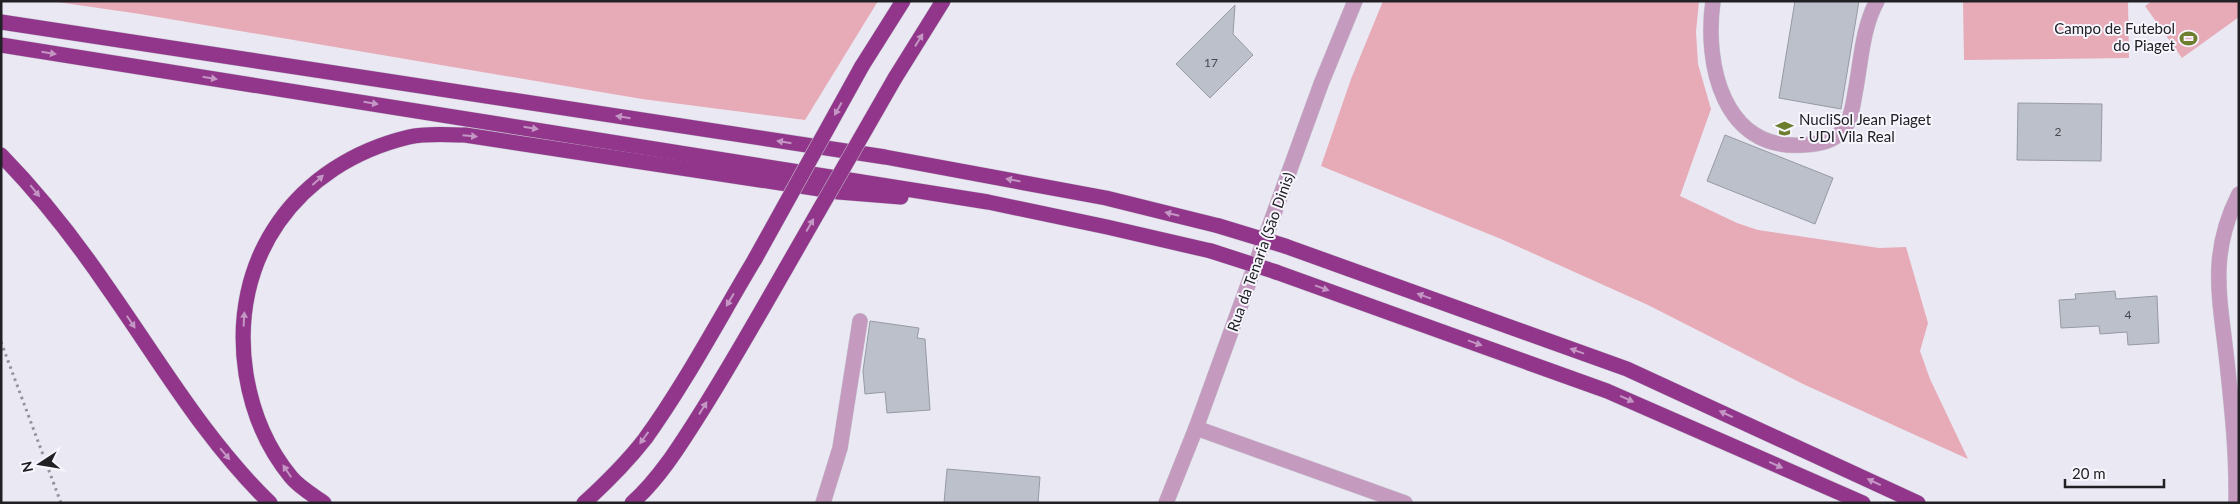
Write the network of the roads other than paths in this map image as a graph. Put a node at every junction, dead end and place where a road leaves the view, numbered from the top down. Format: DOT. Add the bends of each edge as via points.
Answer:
graph roads {
  1 [pos="903,1"];
  2 [pos="944,1"];
  3 [pos="1355,1"];
  4 [pos="1713,1"];
  5 [pos="1877,1"];
  6 [pos="1,22"];
  7 [pos="1,45"];
  8 [pos="1,155"];
  9 [pos="2239,194"];
  10 [pos="988,202"];
  11 [pos="860,320"];
  12 [pos="2225,348"];
  13 [pos="2239,365"];
  14 [pos="1196,428"];
  15 [pos="270,503"];
  16 [pos="324,503"];
  17 [pos="584,503"];
  18 [pos="632,503"];
  19 [pos="823,503"];
  20 [pos="1166,503"];
  21 [pos="1404,503"];
  22 [pos="1864,503"];
  23 [pos="1918,503"];
  24 [pos="2236,503"];
  1 -- 17 [label="highway, one-way, bridge" via="862,66 755,259 679,386 644,439 613,476"];
  18 -- 2 [label="highway, one-way, bridge" via="684,439 895,78"];
  3 -- 14 [label="street, Rua da Tenaria (São Dinis)" via="1321,84"];
  4 -- 5 [label="street" via="1709,25 1710,50 1718,86 1725,100 1746,128 1780,145 1797,146 1832,139 1844,129 1851,113 1867,30"];
  23 -- 6 [label="highway, one-way, bridge" via="1627,369 1286,246 1219,226 1106,198 884,157"];
  7 -- 10 [label="highway, one-way"];
  8 -- 15 [label="highway, one-way" via="30,184 67,230 212,439"];
  9 -- 12 [label="street" via="2224,230 2217,268"];
  16 -- 10 [label="highway, one-way" via="292,478 267,441 250,399 242,348 244,310 252,270 269,235 292,204 324,175 365,152 410,137 465,136 839,192"];
  10 -- 22 [label="highway, one-way, bridge" via="1211,251 1276,272 1607,390"];
  11 -- 19 [label="street" via="840,448"];
  12 -- 13 [label="street"];
  12 -- 24 [label="street" via="2235,440"];
  14 -- 20 [label="street, Rua da Tenaria (São Dinis)"];
  14 -- 21 [label="street"];
}
